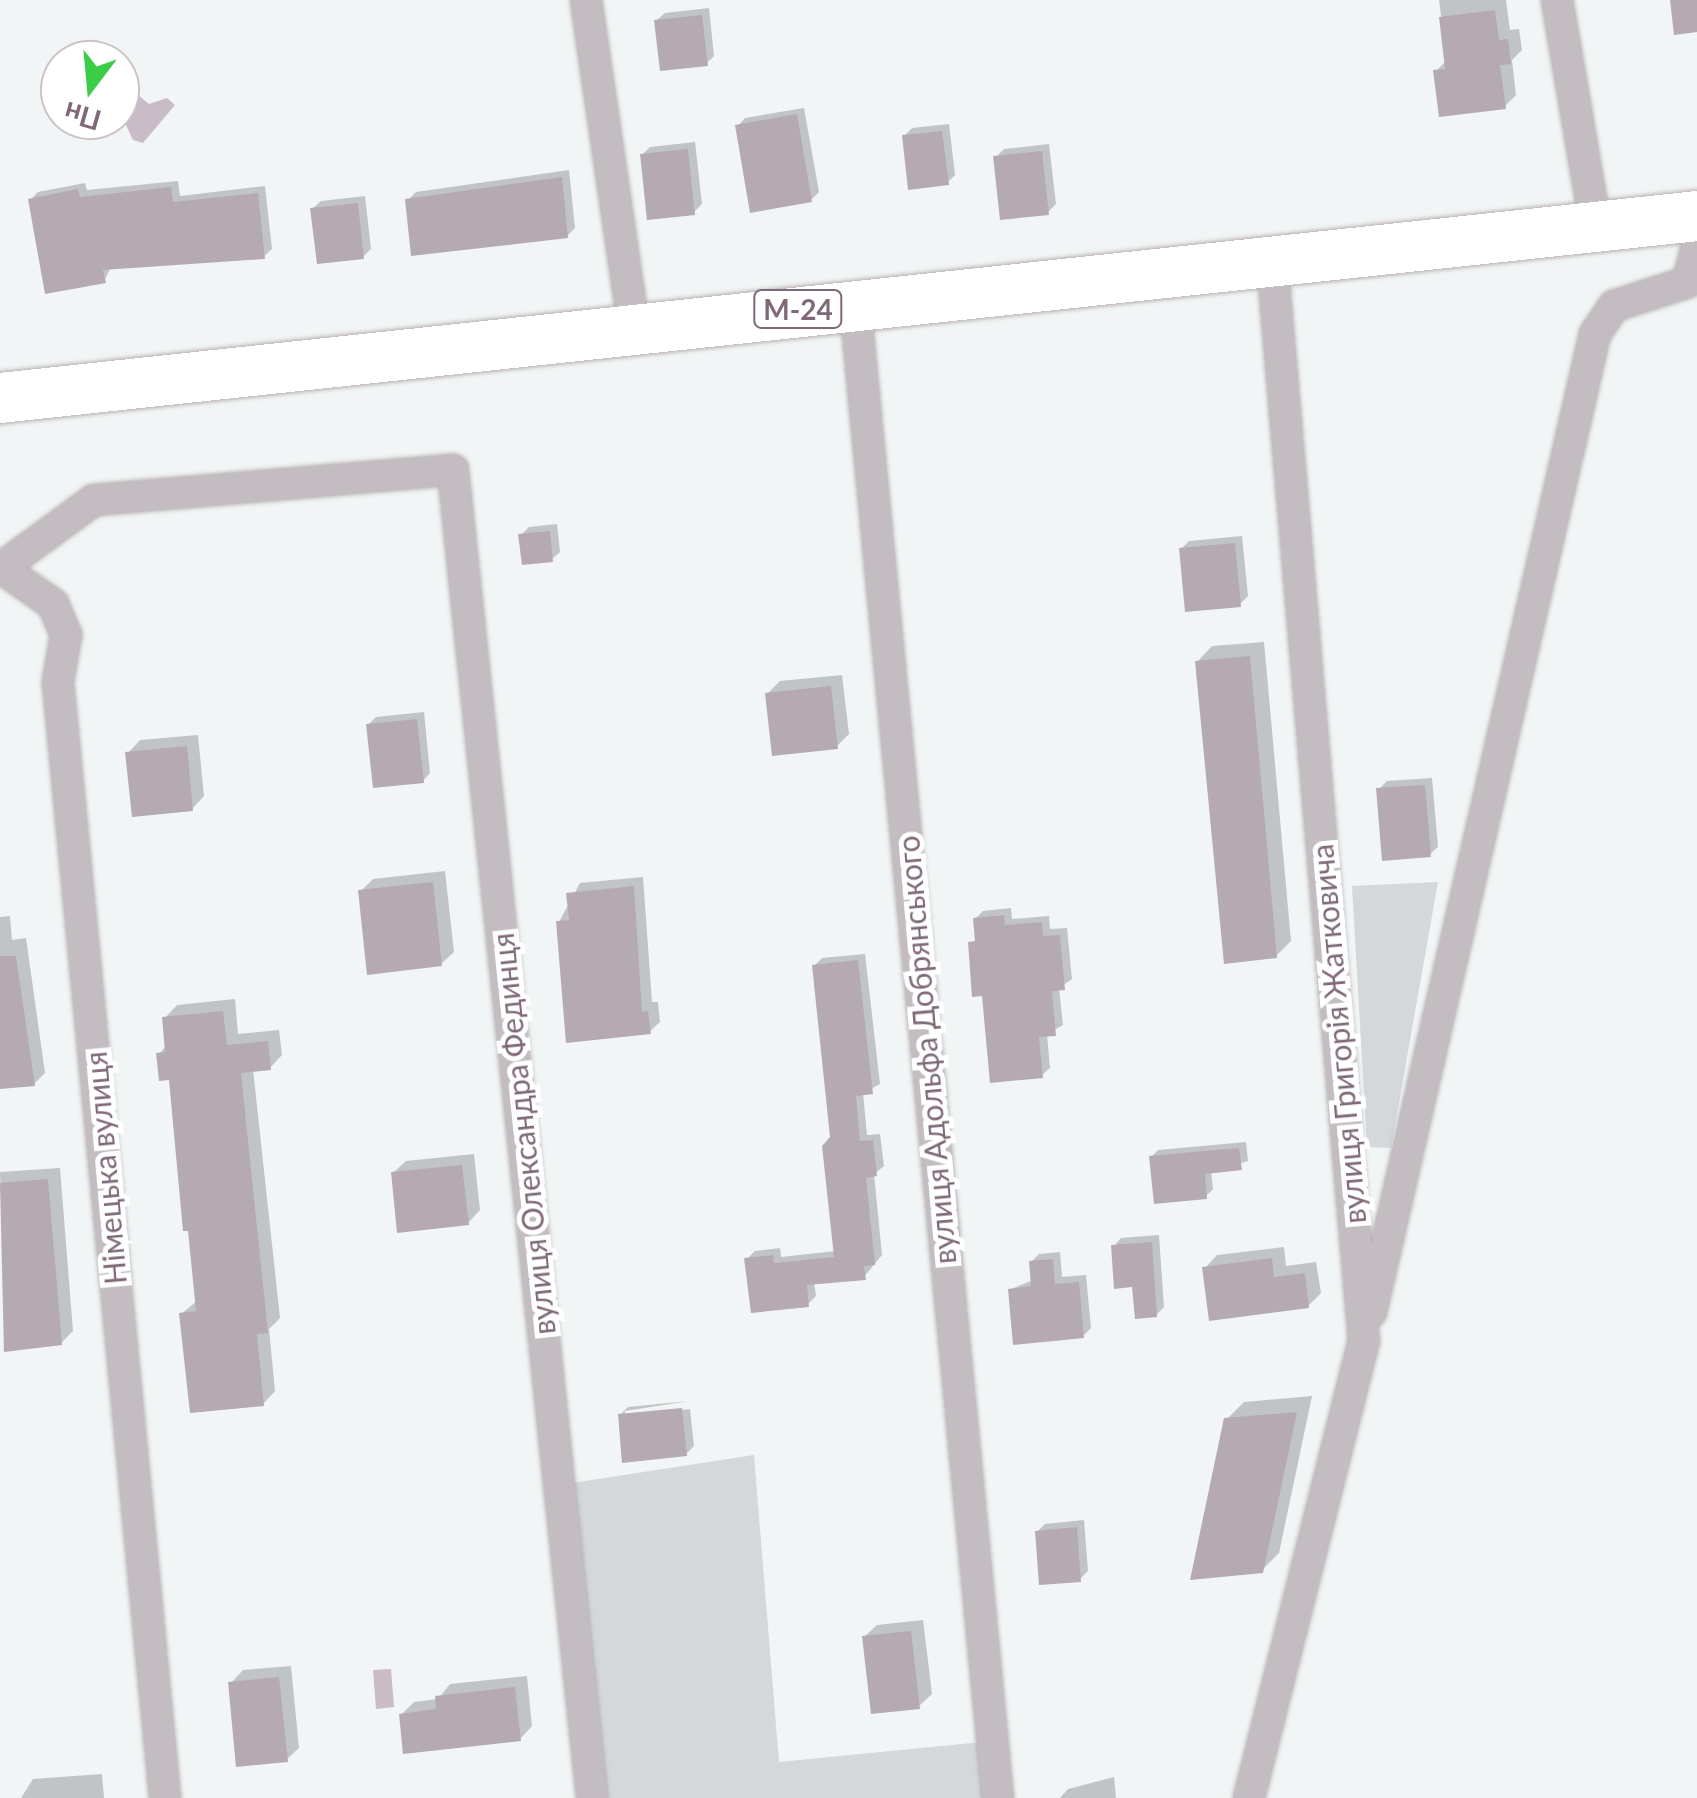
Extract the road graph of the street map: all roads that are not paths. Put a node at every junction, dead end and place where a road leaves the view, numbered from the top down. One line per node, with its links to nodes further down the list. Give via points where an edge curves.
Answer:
1 (586, 0): 8 (street)
2 (1556, 0): 4 (street)
3 (1697, 216): 4 (highway, М-24)
4 (1596, 227): 6 (highway, М-24)
5 (1697, 246): 11 (street, via 1688,282 1614,306 1594,334)
6 (1272, 258): 7 (highway, М-24); 11 (street, вулиця Григорія Жатковича)
7 (855, 303): 8 (highway, М-24); 14 (street, вулиця Адольфа Добрянського)
8 (634, 328): 9 (highway, М-24)
9 (0, 398)
10 (1, 568): 12 (street, Німецька вулиця, via 53,604 66,635 58,682); 13 (street, вулиця Олександра Фединця, via 94,500 453,470)
11 (1364, 1341): 15 (street, вулиця Григорія Жатковича)
12 (165, 1798)
13 (592, 1798)
14 (998, 1798)
15 (1249, 1798)

